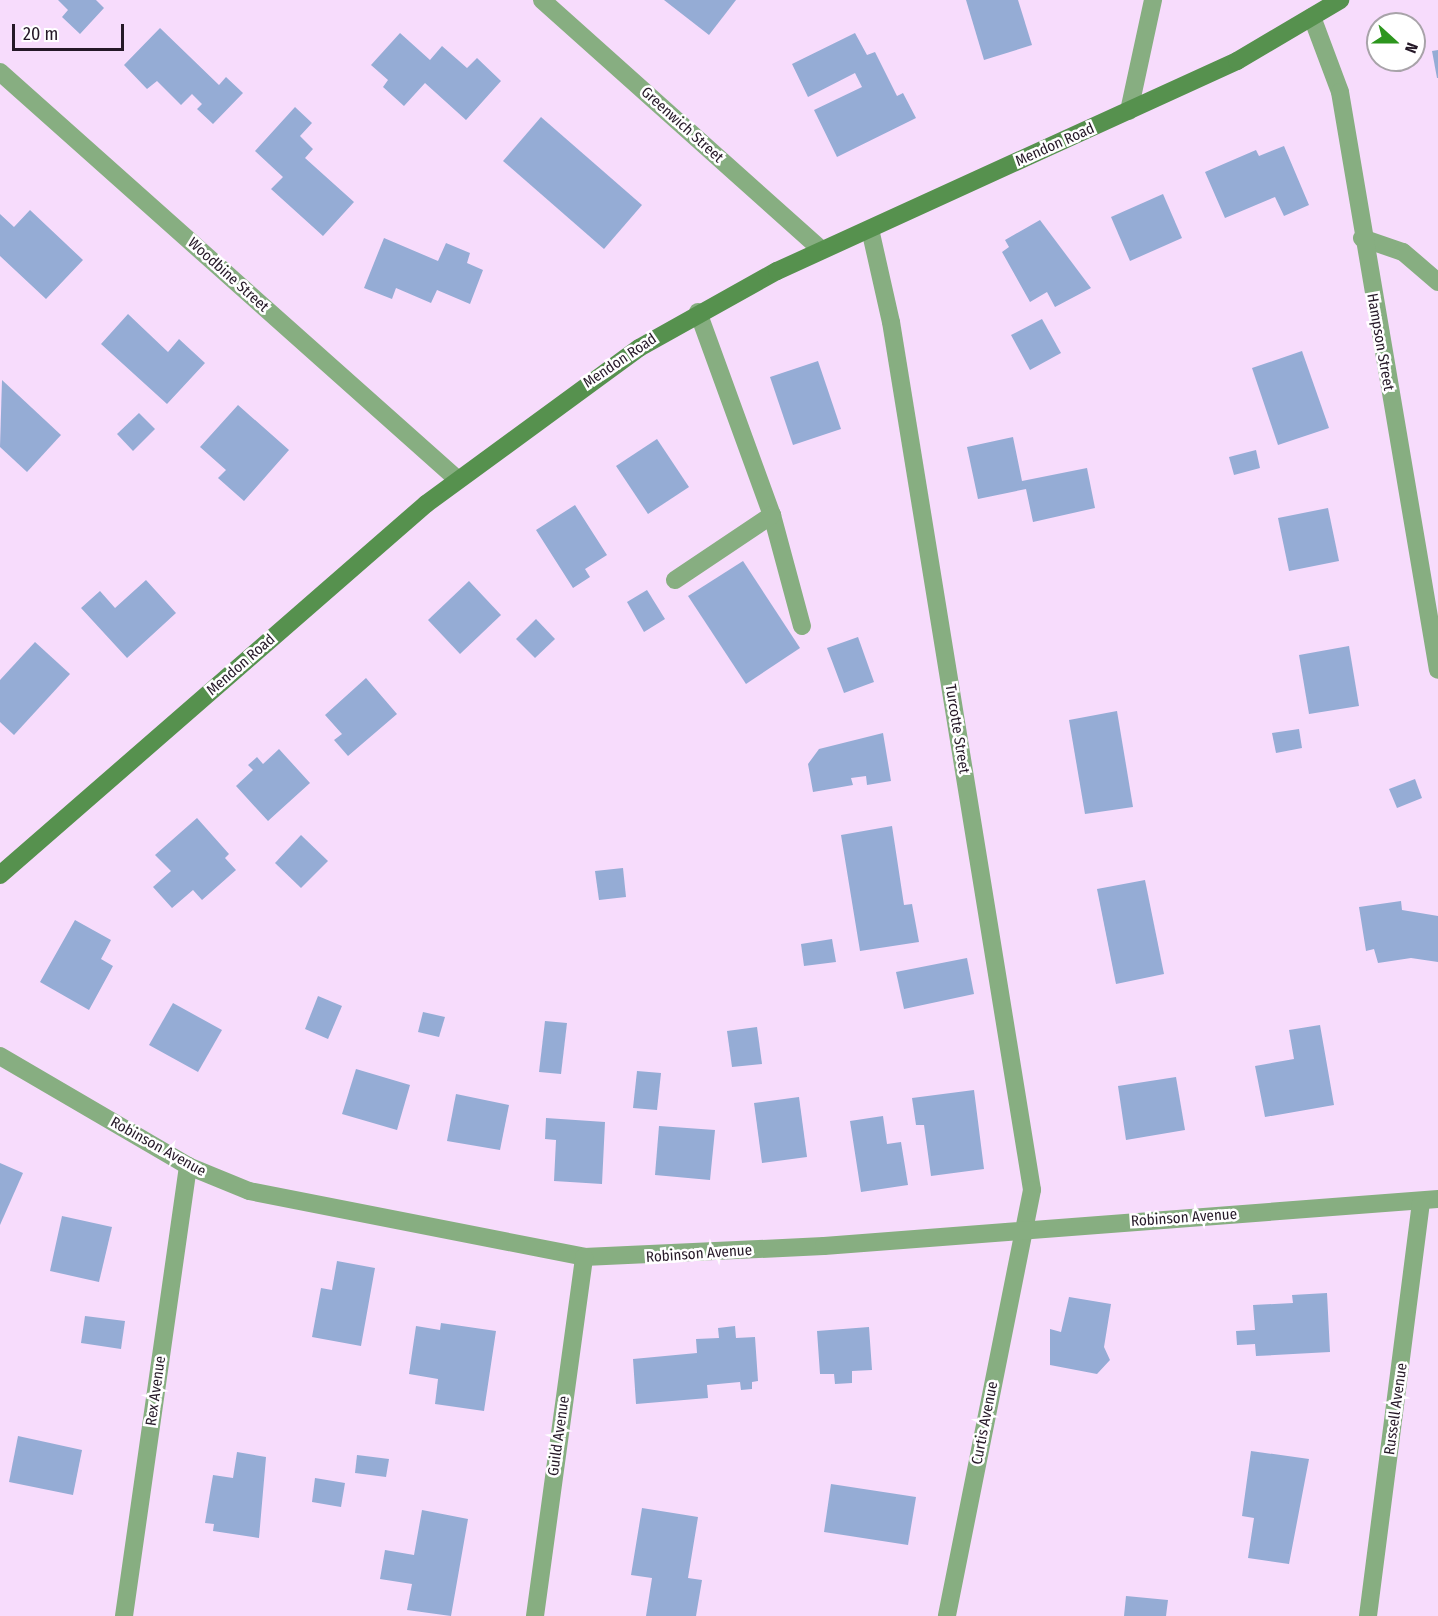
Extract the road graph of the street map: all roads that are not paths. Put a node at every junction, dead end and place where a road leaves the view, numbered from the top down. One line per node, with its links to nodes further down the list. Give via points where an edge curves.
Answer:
1 (542, 0): 9 (street, Greenwich Street)
2 (1153, 0): 6 (street)
3 (1340, 0): 4 (street, Mendon Road)
4 (1312, 17): 6 (street, Mendon Road, via 1237,61); 8 (street, Hampson Street, via 1338,79)
5 (0, 72): 12 (street, Woodbine Street)
6 (1130, 111): 7 (street, Mendon Road)
7 (870, 229): 9 (street, Mendon Road); 21 (street, Turcotte Street, via 891,322 1032,1190)
8 (1362, 238): 10 (street, via 1403,252); 16 (street, Hampson Street)
9 (822, 250): 11 (street, Mendon Road)
10 (1438, 282)
11 (698, 312): 12 (street, Mendon Road, via 566,398); 13 (street)
12 (457, 479): 17 (street, Mendon Road)
13 (772, 515): 14 (street); 15 (street)
14 (675, 580)
15 (802, 626)
16 (1438, 670)
17 (0, 875)
18 (0, 1056): 19 (street, Robinson Avenue)
19 (188, 1166): 22 (street, Robinson Avenue, via 249,1191); 23 (street, Rex Avenue)
20 (1430, 1200): 21 (street, Robinson Avenue); 26 (street, Russell Avenue)
21 (1022, 1229): 22 (street, Robinson Avenue, via 641,1258); 25 (street, Curtis Avenue)
22 (584, 1257): 24 (street, Guild Avenue)
23 (124, 1616)
24 (535, 1616)
25 (947, 1616)
26 (1368, 1616)

